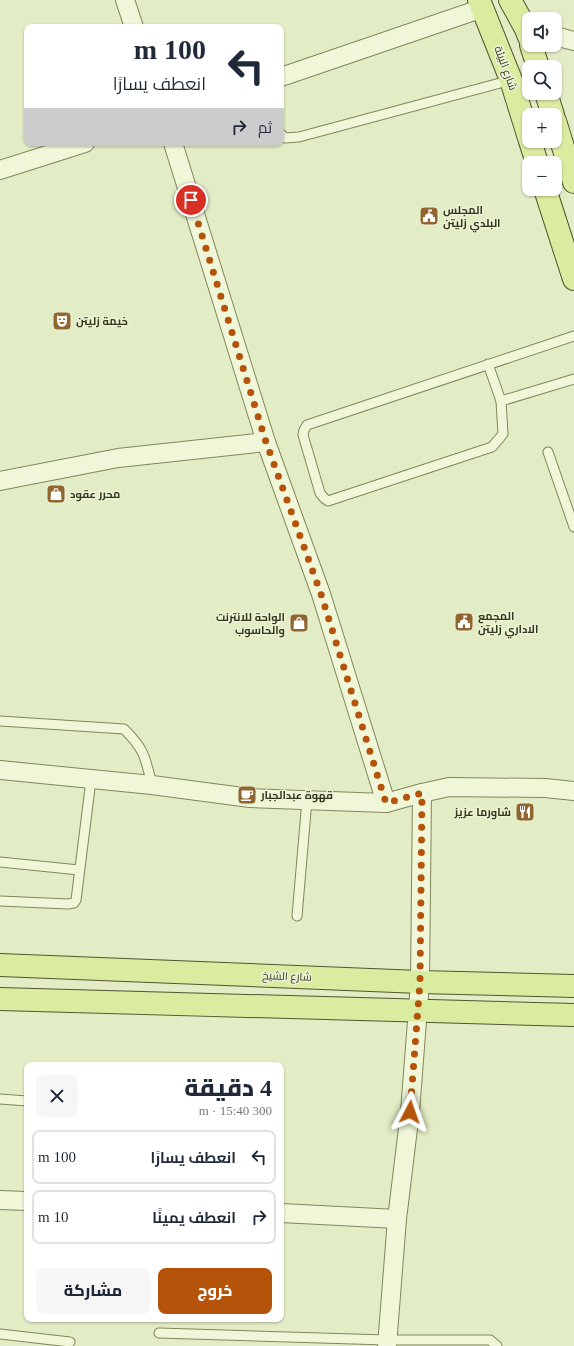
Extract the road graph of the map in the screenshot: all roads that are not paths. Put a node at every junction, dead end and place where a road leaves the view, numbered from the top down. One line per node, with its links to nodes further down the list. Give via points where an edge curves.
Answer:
1 (125, 0): 5 (street)
2 (510, 0): 4 (main road)
3 (481, 4): 8 (street); 9 (main road, شارع البيئة)
4 (522, 22)
5 (133, 24)
6 (562, 38): 7 (street)
7 (574, 41)
8 (284, 76)
9 (511, 80): 10 (main road, شارع البيئة); 11 (lane, via 299,137)
10 (522, 115)
11 (284, 137)
12 (562, 143): 16 (main road)
13 (76, 146): 15 (street)
14 (174, 146): 23 (street)
15 (0, 170)
16 (574, 182)
17 (547, 196): 18 (main road)
18 (574, 279)
19 (574, 336): 20 (lane)
20 (488, 364): 22 (lane); 22 (lane, via 307,425 303,435 320,493 328,500 492,447 503,434)
21 (574, 379): 22 (lane)
22 (501, 401)
23 (266, 442): 25 (street, via 118,458); 34 (street, via 321,594)
24 (548, 452): 26 (lane)
25 (0, 481)
26 (574, 527)
27 (0, 721): 30 (lane, via 124,729 144,753)
28 (0, 770): 29 (street)
29 (90, 780): 30 (street); 36 (lane)
30 (152, 785): 33 (street, via 250,798)
31 (574, 791): 32 (street, via 545,788 449,787)
32 (422, 793): 34 (street); 40 (street)
33 (307, 800): 34 (street); 38 (lane)
34 (386, 803)
35 (0, 862): 36 (lane)
36 (79, 870): 37 (lane, via 74,903)
37 (0, 901)
38 (297, 916)
39 (0, 965): 40 (main road, شارع الشيخ)
40 (420, 982): 41 (main road, شارع الشيخ); 43 (street)
41 (574, 986)
42 (0, 999): 43 (main road)
43 (418, 1011): 44 (main road); 50 (street, via 410,1112)
44 (574, 1015)
45 (0, 1099): 46 (lane)
46 (24, 1101)
47 (0, 1200): 48 (street)
48 (24, 1201)
49 (284, 1213): 50 (street)
50 (397, 1219): 54 (street)
51 (159, 1333): 54 (lane)
52 (0, 1334): 53 (lane)
53 (70, 1342)
54 (387, 1343): 55 (lane, via 490,1340)
55 (497, 1346)

